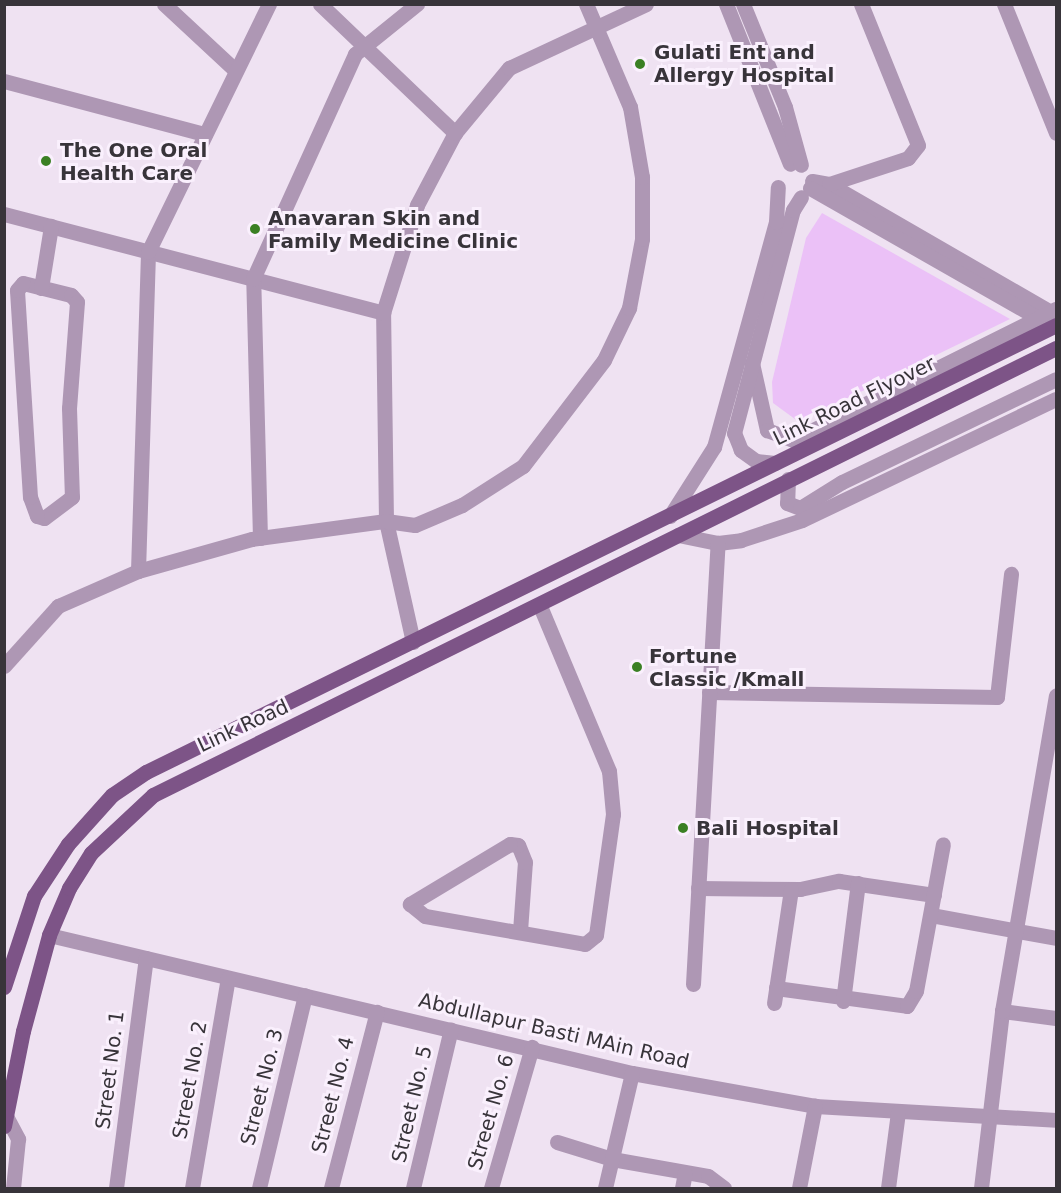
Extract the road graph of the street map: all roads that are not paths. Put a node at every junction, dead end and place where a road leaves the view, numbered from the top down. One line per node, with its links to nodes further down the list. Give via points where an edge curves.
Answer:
1 (164, 4): 13 (street)
2 (269, 4): 13 (street)
3 (320, 4): 12 (street)
4 (417, 4): 12 (street)
5 (586, 4): 11 (street)
6 (646, 4): 11 (street)
7 (726, 4): 18 (street)
8 (743, 4): 18 (street, via 785,107)
9 (861, 4): 19 (street, via 918,145 908,158)
10 (1004, 4): 16 (street)
11 (592, 25): 15 (street, via 509,68); 36 (street, via 630,107 642,177 642,239 629,308 604,360 523,466 462,505 415,525)
12 (364, 47): 15 (street); 25 (street, via 355,54)
13 (236, 71): 17 (street)
14 (4, 81): 17 (street)
15 (455, 133): 27 (street, via 417,205)
16 (1056, 133)
17 (205, 134): 24 (street)
18 (795, 164): 20 (street, via 780,170); 21 (street)
19 (829, 184): 21 (street); 28 (street)
20 (778, 187): 21 (street, via 784,195); 35 (street, via 776,222 714,447)
21 (808, 189): 28 (street); 30 (street, via 793,210)
22 (4, 214): 23 (street)
23 (51, 226): 24 (street); 26 (street)
24 (148, 252): 25 (street); 40 (street)
25 (253, 279): 27 (street); 38 (street)
26 (40, 288): 26 (street, via 70,295 77,302 69,408 72,497 44,518 37,516 30,497 17,290 23,283)
27 (383, 313): 36 (street)
28 (1052, 320): 30 (street, via 793,440 767,430); 33 (main road, Link Road Flyover)
29 (1056, 348): 34 (main road, Link Road Flyover)
30 (752, 363): 33 (street, via 736,410 734,433 741,450 756,461)
31 (1056, 380): 34 (street, via 804,506 790,507)
32 (1056, 399): 39 (street, via 802,520)
33 (775, 463): 35 (main road, Link Road Flyover)
34 (788, 479): 37 (main road, Link Road Flyover)
35 (670, 516): 43 (main road, Link Road)
36 (386, 521): 38 (street); 43 (street)
37 (678, 535): 39 (street); 42 (main road, Link Road)
38 (260, 538): 40 (street)
39 (718, 543): 45 (street)
40 (138, 571): 44 (street, via 58,606)
41 (1011, 574): 45 (street, via 997,698)
42 (540, 606): 53 (street, via 609,771 613,814 592,942); 55 (main road, Link Road, via 153,795 91,854)
43 (413, 642): 60 (main road, Link Road, via 196,746 112,795 68,844 34,896)
44 (5, 661)
45 (709, 692): 49 (street)
46 (1056, 696): 54 (street)
47 (943, 844): 51 (street)
48 (858, 883): 50 (street); 51 (street); 62 (street)
49 (698, 888): 50 (street); 59 (street)
50 (791, 889): 62 (street, via 775,996)
51 (934, 895): 52 (street)
52 (931, 915): 54 (street); 62 (street, via 914,999 898,1007)
53 (520, 931): 53 (street, via 418,914 411,900 510,844 518,845 525,862)
54 (1019, 932): 56 (street); 63 (street)
55 (49, 935): 57 (street, Abdullapur Basti MAin Road); 73 (main road, Link Road)
56 (1056, 938)
57 (146, 958): 58 (street, Abdullapur Basti MAin Road); 78 (street, Street No. 1)
58 (228, 978): 61 (street, Abdullapur Basti MAin Road); 79 (street, Street No. 2)
59 (693, 984)
60 (4, 987)
61 (305, 995): 64 (street, Abdullapur Basti MAin Road); 80 (street, Street No. 3)
62 (843, 1001)
63 (1002, 1011): 65 (street); 71 (street)
64 (376, 1012): 66 (street, Abdullapur Basti MAin Road); 81 (street, Street No. 4)
65 (1056, 1018)
66 (451, 1029): 67 (street, Abdullapur Basti MAin Road); 82 (street, Street No. 5)
67 (532, 1047): 68 (street, Abdullapur Basti MAin Road); 83 (street, Street No. 6)
68 (632, 1073): 69 (street, Abdullapur Basti MAin Road); 75 (street)
69 (815, 1106): 70 (street, Abdullapur Basti MAin Road); 87 (street)
70 (898, 1112): 71 (street, Abdullapur Basti MAin Road); 88 (street)
71 (990, 1116): 72 (street, Abdullapur Basti MAin Road); 89 (street)
72 (1056, 1119)
73 (5, 1121): 77 (street, via 18,1139)
74 (557, 1142): 75 (street)
75 (612, 1159): 76 (street); 84 (street)
76 (684, 1173): 85 (street); 86 (street, via 716,1179)
77 (13, 1188)
78 (116, 1188)
79 (192, 1188)
80 (259, 1188)
81 (331, 1188)
82 (413, 1188)
83 (491, 1188)
84 (605, 1188)
85 (682, 1188)
86 (724, 1188)
87 (799, 1188)
88 (888, 1188)
89 (981, 1188)

